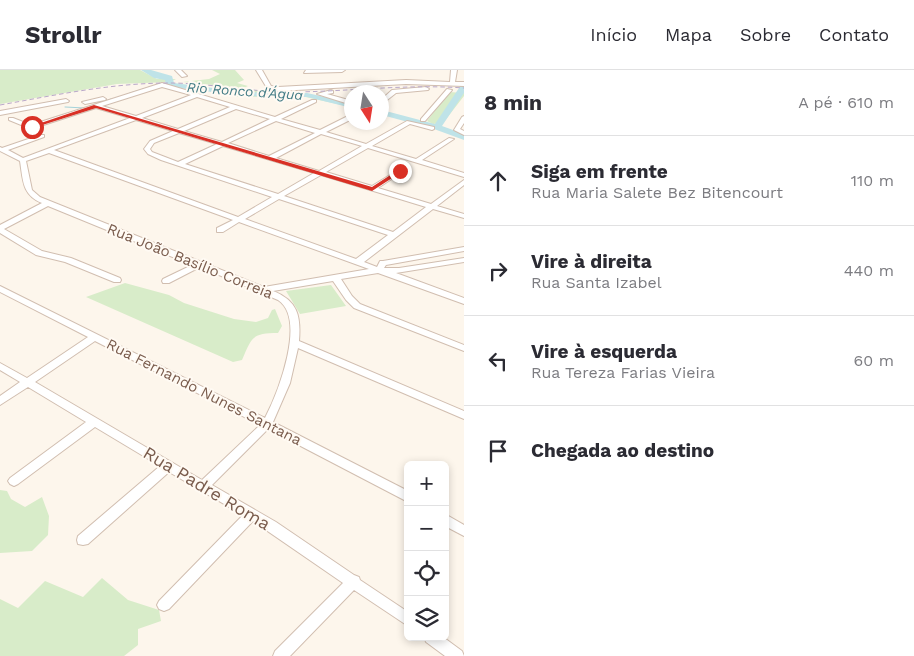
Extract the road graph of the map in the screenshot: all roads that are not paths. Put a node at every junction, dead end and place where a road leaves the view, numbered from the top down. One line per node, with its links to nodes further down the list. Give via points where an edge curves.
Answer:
1 (178, 70): 6 (street)
2 (259, 70): 9 (street, via 269,87)
3 (342, 70): 5 (street)
4 (454, 70): 7 (street)
5 (305, 71): 9 (street)
6 (184, 76)
7 (452, 83): 8 (street); 9 (street, via 406,82)
8 (463, 84)
9 (319, 88)
10 (449, 90): 12 (street); 14 (street, via 398,90); 28 (street)
11 (344, 91): 18 (street, via 320,94)
12 (462, 91)
13 (197, 95): 15 (street, via 162,85); 21 (street); 25 (street)
14 (389, 95)
15 (119, 99): 19 (street, via 112,97); 20 (street)
16 (66, 101): 22 (street)
17 (314, 101): 26 (street)
18 (344, 101)
19 (84, 102)
20 (96, 106): 24 (street, via 32,127); 25 (street)
21 (235, 107): 26 (street); 30 (street)
22 (0, 113)
23 (464, 118): 32 (street, via 457,130)
24 (11, 119)
25 (138, 119): 30 (street); 38 (street)
26 (276, 119): 31 (street); 35 (street)
27 (344, 120): 31 (street)
28 (423, 120)
29 (432, 128): 36 (street, via 409,122)
30 (179, 131): 35 (street); 42 (street, via 152,142 147,149 157,157)
31 (320, 132): 36 (street); 39 (street)
32 (464, 133)
33 (42, 136): 37 (street)
34 (451, 139): 41 (street)
35 (222, 144): 39 (street); 42 (street)
36 (367, 146): 41 (street); 44 (street)
37 (1, 150): 40 (street)
38 (50, 151): 40 (street); 52 (street)
39 (270, 158): 44 (street)
40 (23, 160): 49 (street, Rua João Basílio Correia, via 31,194)
41 (417, 161): 45 (street)
42 (179, 164): 48 (street)
43 (400, 171): 47 (street)
44 (319, 173): 47 (street); 48 (street)
45 (464, 175)
46 (464, 182): 50 (street)
47 (372, 189): 50 (street)
48 (278, 196): 52 (street); 55 (street)
49 (48, 203): 53 (street); 60 (street, Rua João Basílio Correia)
50 (432, 207): 51 (street); 55 (street)
51 (464, 216)
52 (239, 219): 54 (street); 59 (street)
53 (0, 229): 63 (street, via 39,253 68,260)
54 (220, 230)
55 (395, 235): 59 (street)
56 (464, 249): 57 (street)
57 (447, 252): 58 (street); 61 (street, via 383,263)
58 (464, 259): 61 (street, via 399,271)
59 (358, 262): 61 (street)
60 (200, 264): 64 (street); 66 (street, Rua João Basílio Correia)
61 (379, 270): 62 (street); 67 (street)
62 (335, 277): 66 (street); 70 (street, via 357,306)
63 (117, 280)
64 (166, 280)
65 (0, 289): 68 (street, Rua Fernando Nunes Santana)
66 (263, 290): 69 (street, Rua João Basílio Correia, via 290,306 295,322)
67 (464, 301)
68 (95, 337): 72 (street); 76 (street, Rua Fernando Nunes Santana)
69 (293, 342): 74 (street); 76 (street, Rua João Basílio Correia, via 282,389)
70 (464, 348)
71 (0, 366): 72 (street, Rua Padre Roma)
72 (28, 382): 73 (street); 75 (street, Rua Padre Roma)
73 (0, 401)
74 (464, 415)
75 (95, 421): 77 (street, Rua Padre Roma); 78 (street)
76 (267, 424): 79 (street); 80 (street, Rua Fernando Nunes Santana)
77 (169, 464): 79 (street, Rua Padre Roma); 84 (street)
78 (14, 481)
79 (204, 485): 81 (street, Rua Padre Roma)
80 (404, 495)
81 (252, 514): 85 (street, Rua Padre Roma); 86 (street)
82 (449, 522): 83 (street)
83 (464, 531)
84 (82, 540)
85 (354, 581): 87 (street, Rua Padre Roma); 89 (street)
86 (164, 605)
87 (404, 617)
88 (437, 641): 90 (street)
89 (280, 656)
90 (458, 656)

